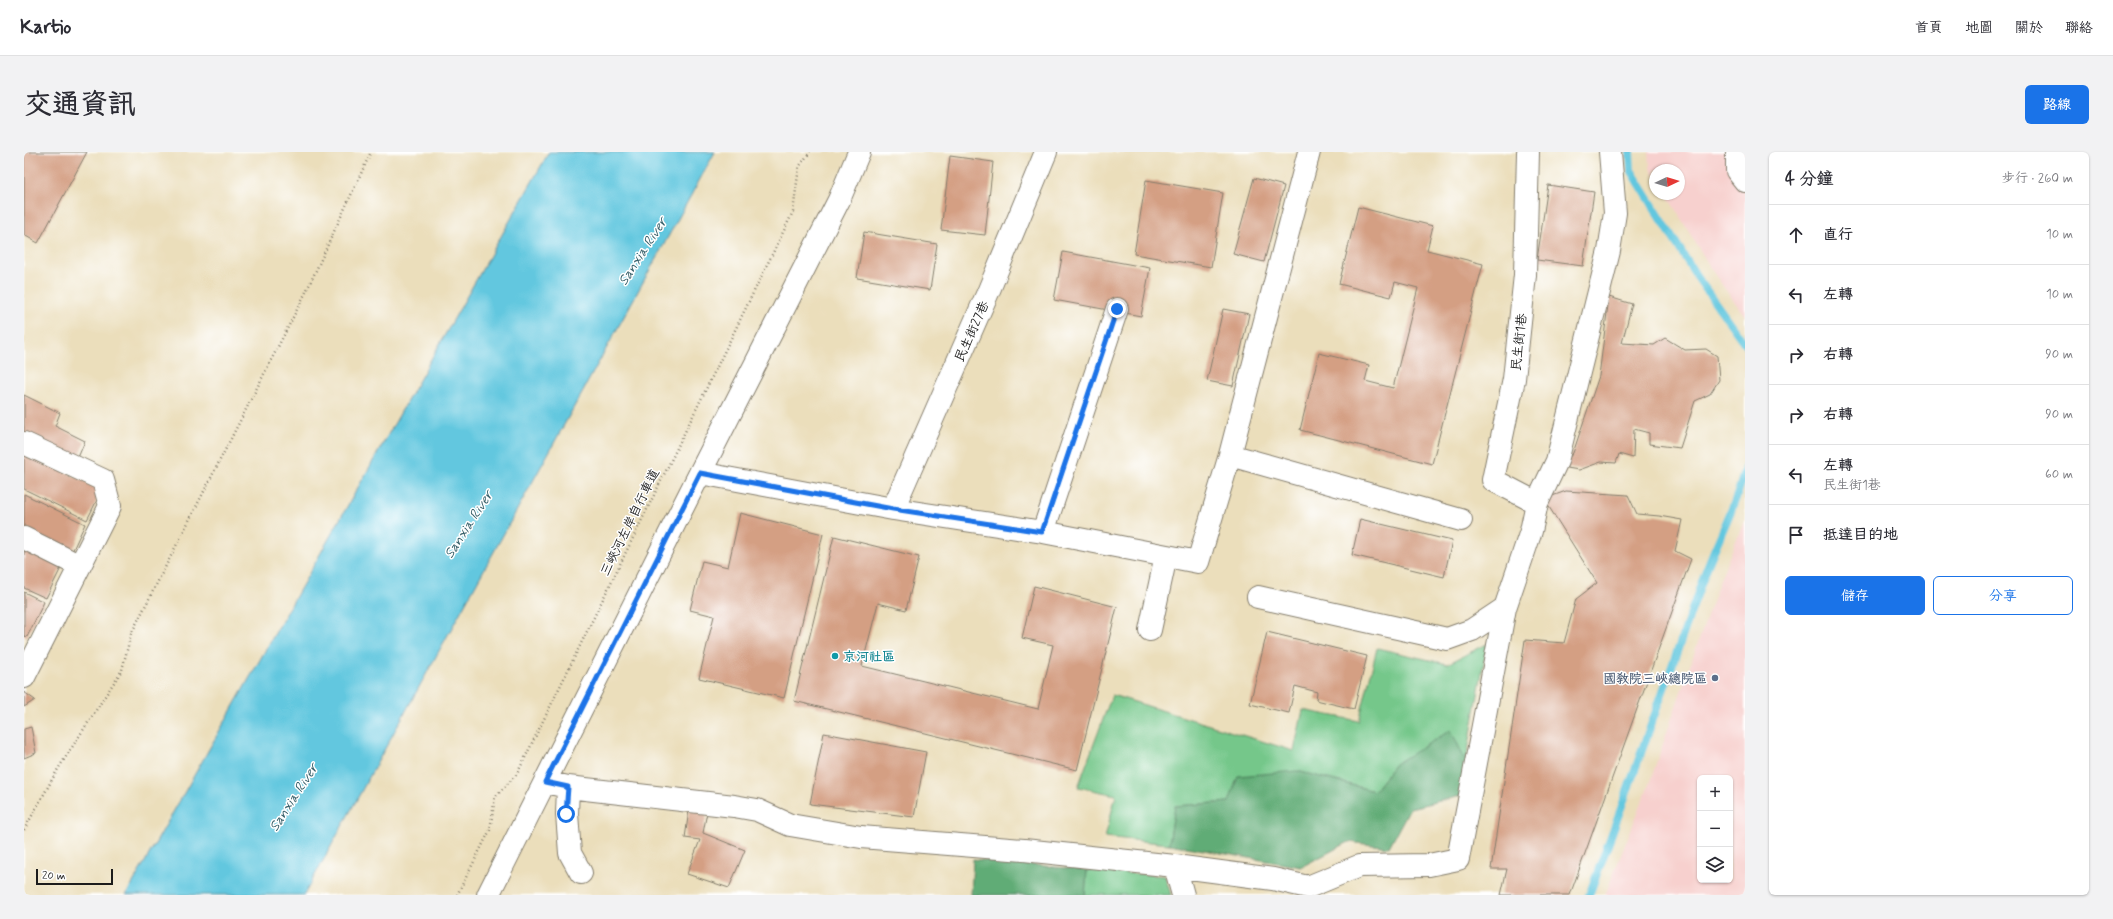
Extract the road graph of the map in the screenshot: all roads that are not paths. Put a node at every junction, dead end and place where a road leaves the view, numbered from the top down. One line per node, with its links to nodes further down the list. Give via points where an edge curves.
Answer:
1 (858, 152): 11 (street, via 839,200)
2 (1046, 152): 13 (street, 民生街27巷, via 990,290)
3 (1309, 152): 10 (street)
4 (1528, 152): 12 (street, 民生街1巷, via 1522,305 1514,379 1493,480)
5 (1610, 152): 12 (street, via 1615,213 1610,250 1558,461)
6 (1737, 152): 7 (street, via 1737,171)
7 (1745, 181)
8 (1117, 309): 15 (street)
9 (24, 443): 18 (street, via 103,480 110,506)
10 (1230, 455): 14 (street); 17 (street, via 1198,562)
11 (700, 473): 13 (street); 24 (street)
12 (1538, 503): 20 (street)
13 (893, 509): 15 (street)
14 (1461, 520)
15 (1042, 532): 17 (street)
16 (24, 538): 18 (street)
17 (1166, 556): 21 (street)
18 (80, 566): 22 (street)
19 (1258, 597): 20 (street, via 1447,639 1472,630)
20 (1505, 608): 26 (street, via 1458,859 1430,865 1359,866 1308,887 1273,879)
21 (1150, 630)
22 (31, 646): 23 (street)
23 (24, 677)
24 (545, 782): 25 (street); 28 (street)
25 (568, 787): 26 (street, via 734,806 756,810 790,825 861,837 1024,850); 27 (street, via 566,814 570,854)
26 (1175, 866): 29 (street)
27 (581, 873)
28 (488, 895)
29 (1183, 895)

